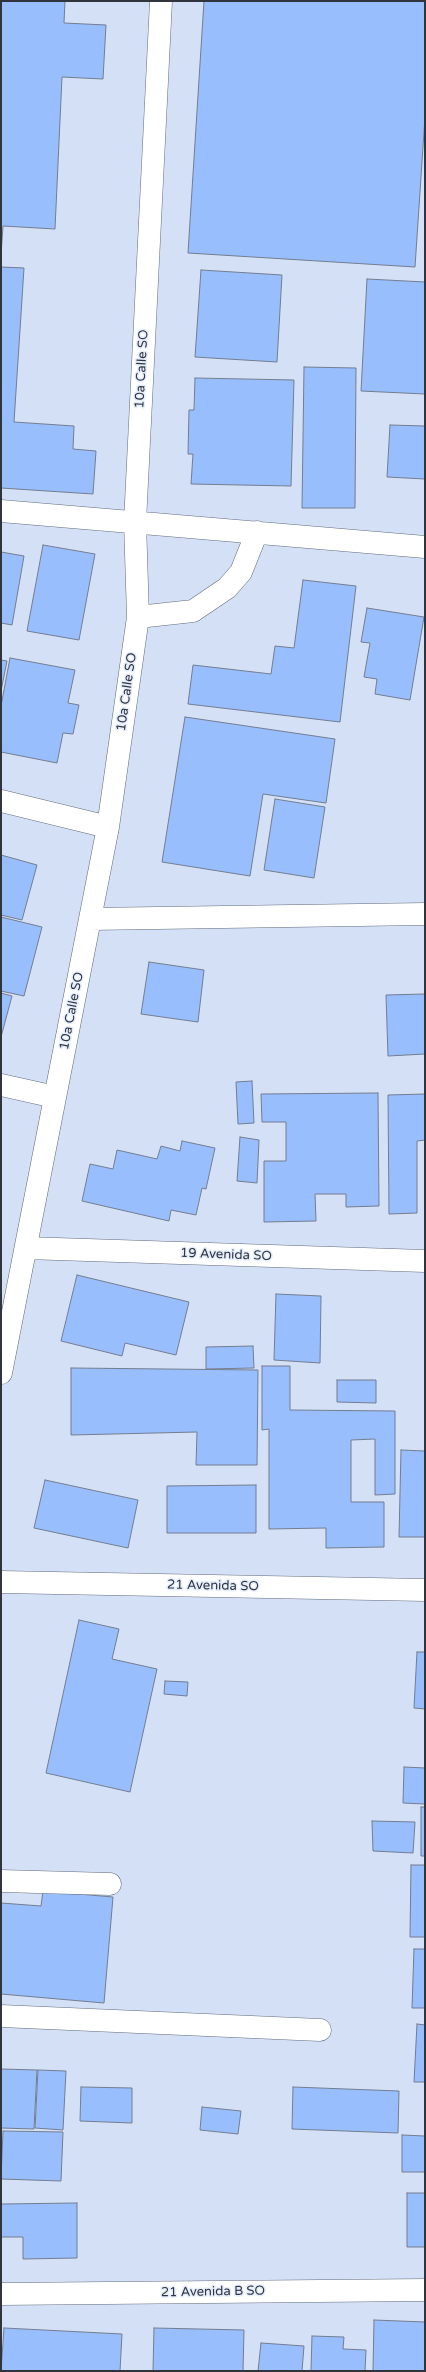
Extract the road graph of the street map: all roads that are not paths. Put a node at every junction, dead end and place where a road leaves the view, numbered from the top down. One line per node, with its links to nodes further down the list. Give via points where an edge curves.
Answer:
1 (160, 1): 3 (street, 10a Calle SO)
2 (1, 511): 3 (street)
3 (135, 522): 4 (street); 6 (street, 10a Calle SO)
4 (257, 532): 5 (street); 6 (street, via 241,572 227,588 193,611)
5 (425, 547)
6 (138, 617): 8 (street, 10a Calle SO)
7 (1, 801): 8 (street)
8 (108, 827): 10 (street, 10a Calle SO)
9 (425, 914): 10 (street)
10 (90, 919): 12 (street, 10a Calle SO)
11 (1, 1085): 12 (street)
12 (55, 1097): 13 (street, 10a Calle SO)
13 (26, 1248): 14 (street, 19 Avenida SO); 15 (street, 10a Calle SO)
14 (425, 1261)
15 (1, 1373)
16 (1, 1582): 17 (street, 21 Avenida SO)
17 (425, 1590)
18 (1, 1881): 19 (street)
19 (110, 1884)
20 (1, 2016): 21 (street)
21 (320, 2030)
22 (425, 2290): 23 (street, 21 Avenida B SO)
23 (1, 2294)

